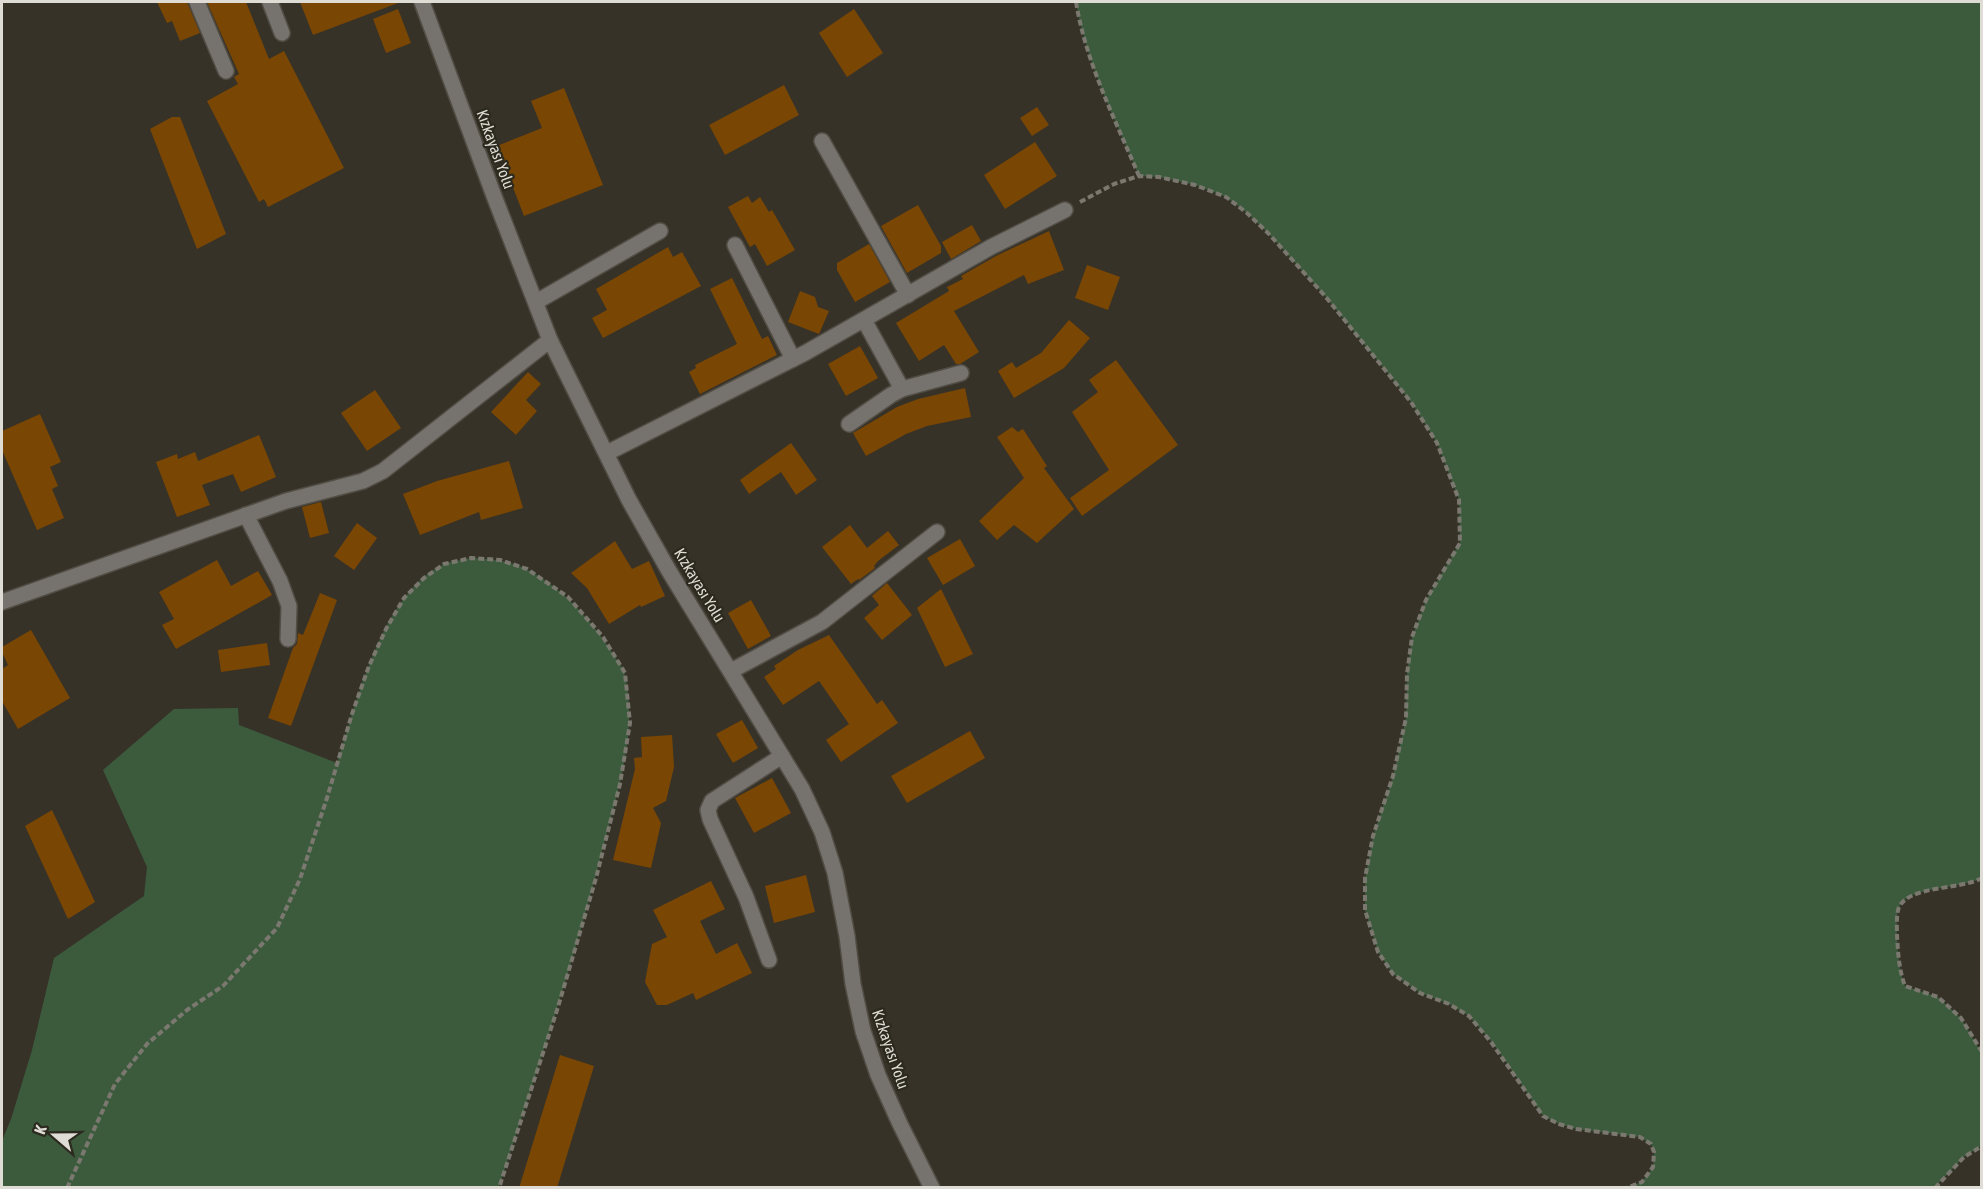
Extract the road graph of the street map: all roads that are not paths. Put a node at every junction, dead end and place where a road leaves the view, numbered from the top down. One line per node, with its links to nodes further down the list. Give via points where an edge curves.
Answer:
1 (197, 2): 5 (street)
2 (270, 2): 4 (street)
3 (422, 2): 11 (street, Kızkayası Yolu)
4 (282, 33)
5 (225, 71)
6 (822, 141): 10 (street)
7 (1065, 210): 10 (street)
8 (660, 231): 11 (street)
9 (735, 245): 14 (street)
10 (908, 295): 12 (street)
11 (536, 302): 13 (street, Kızkayası Yolu)
12 (864, 320): 14 (street); 16 (street)
13 (550, 340): 18 (street, Kızkayası Yolu); 19 (street, via 383,471 363,481)
14 (792, 359): 18 (street)
15 (961, 373): 16 (street)
16 (902, 389): 17 (street)
17 (849, 424)
18 (607, 453): 23 (street, Kızkayası Yolu, via 669,571)
19 (246, 515): 21 (street); 22 (street, via 289,606)
20 (937, 532): 23 (street, via 822,622)
21 (2, 602)
22 (288, 639)
23 (731, 671): 24 (street, Kızkayası Yolu)
24 (782, 756): 25 (street, via 712,801 708,810); 26 (street, Kızkayası Yolu, via 822,832 835,873 863,1031 878,1075)
25 (769, 960)
26 (932, 1188)

